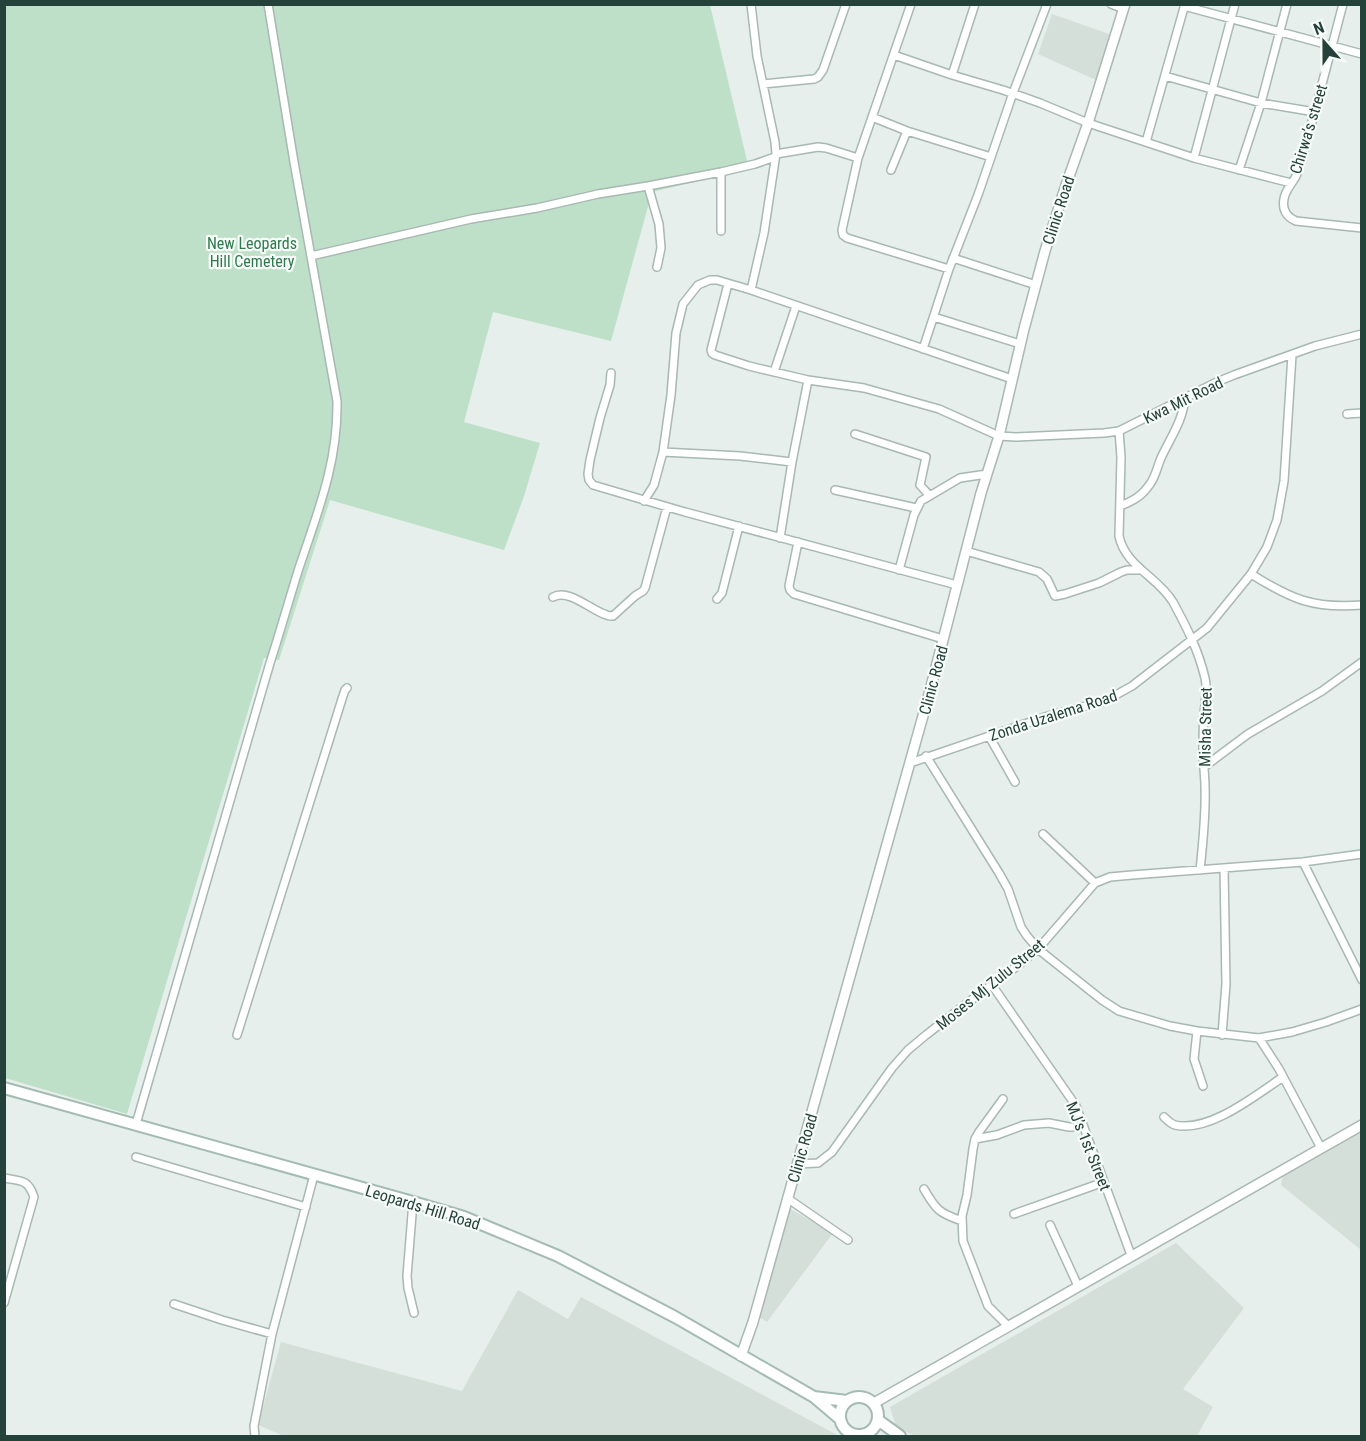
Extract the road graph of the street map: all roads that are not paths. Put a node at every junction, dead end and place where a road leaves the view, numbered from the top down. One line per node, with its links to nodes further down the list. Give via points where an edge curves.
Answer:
1 (268, 4): 40 (street)
2 (751, 4): 20 (street)
3 (846, 4): 20 (street, via 818,77)
4 (911, 4): 17 (street)
5 (975, 4): 18 (street)
6 (1047, 4): 22 (street)
7 (1111, 4): 12 (street)
8 (1235, 4): 13 (street)
9 (1287, 4): 14 (street)
10 (1343, 4): 15 (street, Chirwa’s street)
11 (1185, 5): 13 (street); 19 (street)
12 (1125, 7): 26 (street, Clinic Road)
13 (1231, 19): 14 (street); 21 (street)
14 (1279, 32): 15 (street); 23 (street)
15 (1332, 45): 16 (street); 24 (street, Chirwa’s street)
16 (1362, 54)
17 (894, 55): 18 (street); 25 (street)
18 (952, 75): 22 (street)
19 (1165, 76): 21 (street); 28 (street)
20 (763, 84): 29 (street)
21 (1213, 90): 23 (street); 32 (street)
22 (1013, 93): 26 (street); 30 (street)
23 (1261, 103): 24 (street); 34 (street)
24 (1315, 112): 36 (street, Chirwa’s street)
25 (872, 117): 27 (street); 31 (street)
26 (1088, 123): 28 (street); 45 (street, Clinic Road)
27 (908, 131): 30 (street); 33 (street)
28 (1146, 142): 32 (street)
29 (776, 155): 31 (street, via 818,147); 35 (street); 46 (street)
30 (991, 157): 41 (street)
31 (858, 158): 43 (street, via 843,235)
32 (1194, 159): 34 (street)
33 (891, 170)
34 (1239, 170): 36 (street)
35 (721, 172): 37 (street); 39 (street)
36 (1292, 183): 38 (street, Chirwa’s street, via 1284,204 1292,219)
37 (648, 186): 40 (street, via 471,219); 42 (street, via 662,248)
38 (1362, 228)
39 (721, 231)
40 (311, 256): 111 (street, via 337,401 333,456)
41 (953, 258): 43 (street); 45 (street)
42 (657, 267)
43 (949, 268): 48 (street)
44 (728, 284): 46 (street); 53 (street, via 712,353); 63 (street, via 710,280 698,285 683,304 676,333)
45 (1036, 285): 50 (street, Clinic Road)
46 (752, 290): 47 (street)
47 (796, 306): 51 (street); 53 (street)
48 (934, 317): 50 (street); 51 (street)
49 (1362, 334): 52 (street, Kwa Mit Road)
50 (1020, 344): 55 (street, Clinic Road)
51 (923, 349): 55 (street)
52 (1292, 355): 57 (street, Kwa Mit Road, via 1226,378); 78 (street, Zonda Uzalema Road, via 1281,501 1267,548)
53 (774, 372): 56 (street)
54 (611, 373): 68 (street, via 590,460 589,480 597,487)
55 (1012, 379): 62 (street, Clinic Road)
56 (808, 380): 62 (street, via 864,388 939,409); 64 (street)
57 (1185, 398): 60 (street, Kwa Mit Road); 69 (street, via 1179,423 1149,485 1134,501)
58 (1362, 413): 59 (street)
59 (1347, 414)
60 (1119, 431): 62 (street, Kwa Mit Road); 69 (street, Misha Street)
61 (855, 434): 67 (street, via 926,457 920,485)
62 (999, 436): 65 (street, Clinic Road)
63 (663, 452): 64 (street); 68 (street, via 657,478)
64 (792, 462): 73 (street)
65 (987, 474): 67 (street, via 960,478); 75 (street, Clinic Road)
66 (835, 489): 71 (street)
67 (929, 495): 71 (street)
68 (644, 501): 70 (street)
69 (1120, 506): 77 (street, Misha Street, via 1121,543)
70 (667, 507): 72 (street); 80 (street, via 645,588 613,616 562,595)
71 (916, 508): 76 (street)
72 (739, 526): 73 (street); 81 (street, via 722,593)
73 (780, 538): 74 (street)
74 (798, 542): 76 (street); 83 (street, via 789,586 794,594)
75 (966, 551): 77 (street, via 1039,572 1055,596 1126,570); 79 (street, Clinic Road)
76 (899, 570): 79 (street)
77 (1141, 570): 84 (street, Misha Street, via 1171,599)
78 (1251, 574): 82 (street, via 1285,594 1311,603 1330,607); 84 (street, Zonda Uzalema Road)
79 (957, 585): 83 (street, Clinic Road)
80 (553, 597)
81 (717, 599)
82 (1362, 605)
83 (944, 639): 89 (street, Clinic Road)
84 (1193, 640): 87 (street, Zonda Uzalema Road, via 1105,701); 90 (street, Misha Street, via 1207,690)
85 (1362, 662): 90 (street, via 1322,691 1248,734)
86 (347, 688): 103 (street)
87 (990, 736): 88 (street, Zonda Uzalema Road); 91 (street)
88 (926, 756): 89 (street, Zonda Uzalema Road); 98 (street, via 999,873 1021,927)
89 (910, 763): 117 (street, Clinic Road)
90 (1204, 767): 96 (street, Misha Street, via 1205,823)
91 (1015, 782)
92 (1043, 834): 97 (street)
93 (1362, 854): 94 (street)
94 (1303, 862): 95 (street); 99 (street)
95 (1224, 868): 96 (street); 104 (street, via 1226,984)
96 (1200, 870): 97 (street, via 1110,877)
97 (1095, 883): 98 (street, Moses Mj Zulu Street)
98 (1038, 949): 100 (street, Moses Mj Zulu Street); 102 (street, via 1119,1011)
99 (1362, 980)
100 (992, 985): 113 (street, MJ’s 1st Street, via 1067,1091); 117 (street, Moses Mj Zulu Street, via 908,1050 832,1152 818,1163)
101 (1362, 1009): 105 (street, via 1292,1032)
102 (1197, 1031): 104 (street); 107 (street, via 1194,1059)
103 (237, 1035)
104 (1222, 1035): 105 (street)
105 (1259, 1038): 106 (street)
106 (1283, 1077): 110 (street, via 1228,1114 1193,1125 1173,1124); 115 (street)
107 (1203, 1086)
108 (4, 1088): 111 (main road, Leopards Hill Road)
109 (1003, 1099): 114 (street)
110 (1164, 1117)
111 (136, 1124): 118 (main road, Leopards Hill Road)
112 (1362, 1125): 115 (street)
113 (1084, 1127): 114 (street, via 1024,1125); 120 (street, MJ’s 1st Street)
114 (975, 1140): 126 (street)
115 (1321, 1148): 129 (street)
116 (136, 1157): 124 (street)
117 (797, 1164): 122 (street, Clinic Road)
118 (314, 1175): 123 (main road, Leopards Hill Road); 124 (street)
119 (4, 1178): 130 (street, via 24,1182 31,1187 34,1197)
120 (1104, 1182): 125 (street); 129 (street, MJ’s 1st Street)
121 (924, 1189): 126 (street, via 938,1210)
122 (787, 1198): 128 (street); 137 (street, Clinic Road)
123 (413, 1202): 134 (street, via 407,1276); 137 (main road, Leopards Hill Road, via 464,1217 558,1256)
124 (306, 1207): 136 (street)
125 (1014, 1215)
126 (962, 1221): 135 (street, via 963,1241 988,1306)
127 (1050, 1225): 131 (street)
128 (848, 1240)
129 (1131, 1256): 131 (street)
130 (8, 1282): 132 (street)
131 (1077, 1286): 135 (street)
132 (4, 1303)
133 (174, 1304): 136 (street)
134 (414, 1313)
135 (1008, 1326): 140 (street)
136 (272, 1335): 144 (street)
137 (741, 1356): 138 (main road, Leopards Hill Road)
138 (814, 1397): 139 (main road, Leopards Hill Road); 141 (main road, Leopards Hill Road)
139 (847, 1401): 140 (main road, via 863,1397); 141 (main road)
140 (873, 1403): 142 (main road)
141 (840, 1419): 143 (main road, via 852,1433)
142 (878, 1420): 143 (main road); 145 (main road)
143 (875, 1434)
144 (255, 1437)
145 (900, 1437)

